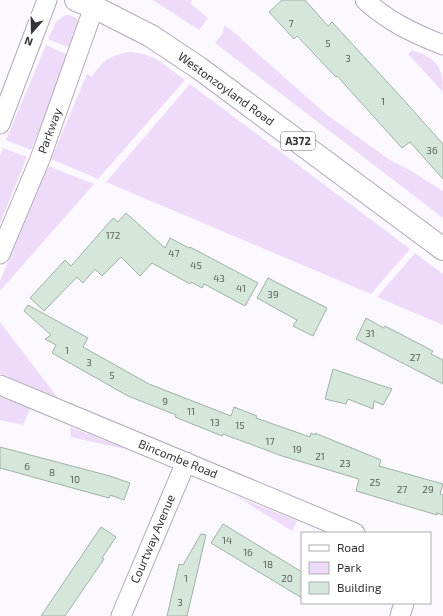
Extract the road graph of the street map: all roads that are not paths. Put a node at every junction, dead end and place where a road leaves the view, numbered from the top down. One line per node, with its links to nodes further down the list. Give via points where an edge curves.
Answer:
1 (47, 0): 5 (street)
2 (365, 0): 4 (street, via 390,20)
3 (85, 4): 6 (main road, Westonzoyland Road / A372, via 150,36 200,68); 7 (street, Parkway, via 40,159)
4 (443, 45)
5 (0, 124)
6 (443, 249)
7 (0, 254)
8 (0, 385): 9 (street, Bincombe Road)
9 (186, 462): 10 (street, Bincombe Road); 12 (street, Courtway Avenue)
10 (353, 532)
11 (404, 604): 13 (street)
12 (121, 616)
13 (400, 616)

